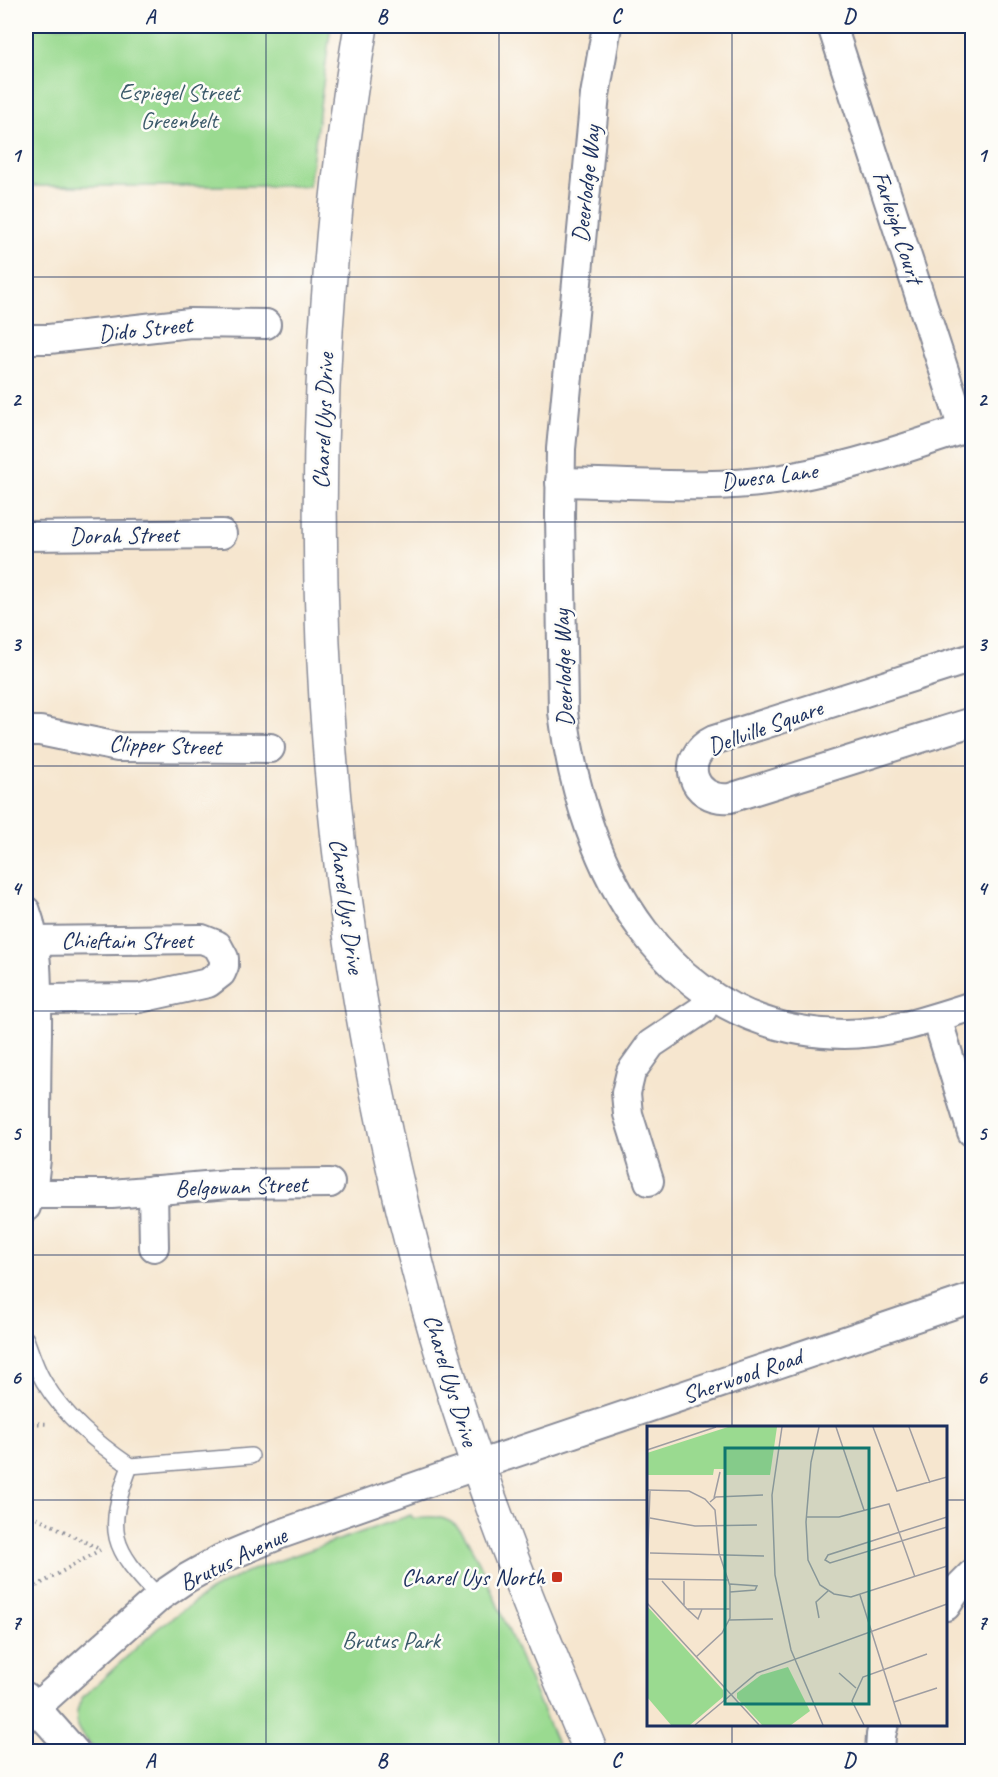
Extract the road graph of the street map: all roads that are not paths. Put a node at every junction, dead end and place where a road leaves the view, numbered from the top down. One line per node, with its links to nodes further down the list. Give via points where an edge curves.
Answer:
1 (361, 26): 29 (main road, Charel Uys Drive, via 337,199 322,416 321,591 330,755 344,882 375,1082 428,1305)
2 (607, 26): 7 (street, Deerlodge Way, via 594,107)
3 (832, 26): 6 (street, Farleigh Court)
4 (266, 324): 5 (street, Dido Street, via 190,323)
5 (26, 339)
6 (968, 427): 7 (street, Dwesa Lane, via 849,464 788,478 744,483)
7 (560, 482): 15 (street, Deerlodge Way, via 563,712 569,758 584,815 614,883 642,930 673,965)
8 (222, 534): 9 (street, Dorah Street)
9 (26, 536)
10 (972, 658): 11 (street, Dellville Square, via 714,740 698,750 694,778 704,792 730,798)
11 (972, 722)
12 (26, 731): 13 (street, Clipper Street, via 118,747)
13 (270, 748)
14 (28, 922): 16 (street); 16 (street, Chieftain Street, via 210,940 224,958 224,966 208,983 140,998)
15 (711, 995): 18 (street, Deerlodge Way, via 753,1016 813,1031 875,1031); 21 (street, via 702,1010 651,1044 631,1072 626,1093 628,1114)
16 (37, 999): 19 (street)
17 (972, 1006): 18 (street, Deerlodge Way)
18 (937, 1018): 20 (street)
19 (31, 1115): 24 (street, via 36,1159)
20 (972, 1132)
21 (649, 1181)
22 (330, 1183): 23 (street, Belgowan Street)
23 (153, 1190): 24 (street, Belgowan Street); 25 (street, Belgowan Street)
24 (28, 1201)
25 (154, 1247)
26 (972, 1298): 29 (street, Sherwood Road)
27 (26, 1339): 30 (lane, via 43,1381 60,1404 94,1440)
28 (251, 1456): 30 (lane)
29 (478, 1465): 32 (street, Brutus Avenue, via 278,1535 204,1568); 37 (main road, Charel Uys Drive, via 499,1527)
30 (130, 1466): 32 (lane, via 115,1510 117,1538 132,1568)
31 (972, 1574): 33 (street)
32 (159, 1598): 34 (street, Brutus Avenue)
33 (947, 1603)
34 (29, 1707): 36 (street)
35 (884, 1726): 38 (street)
36 (75, 1752)
37 (591, 1752)
38 (880, 1752)

